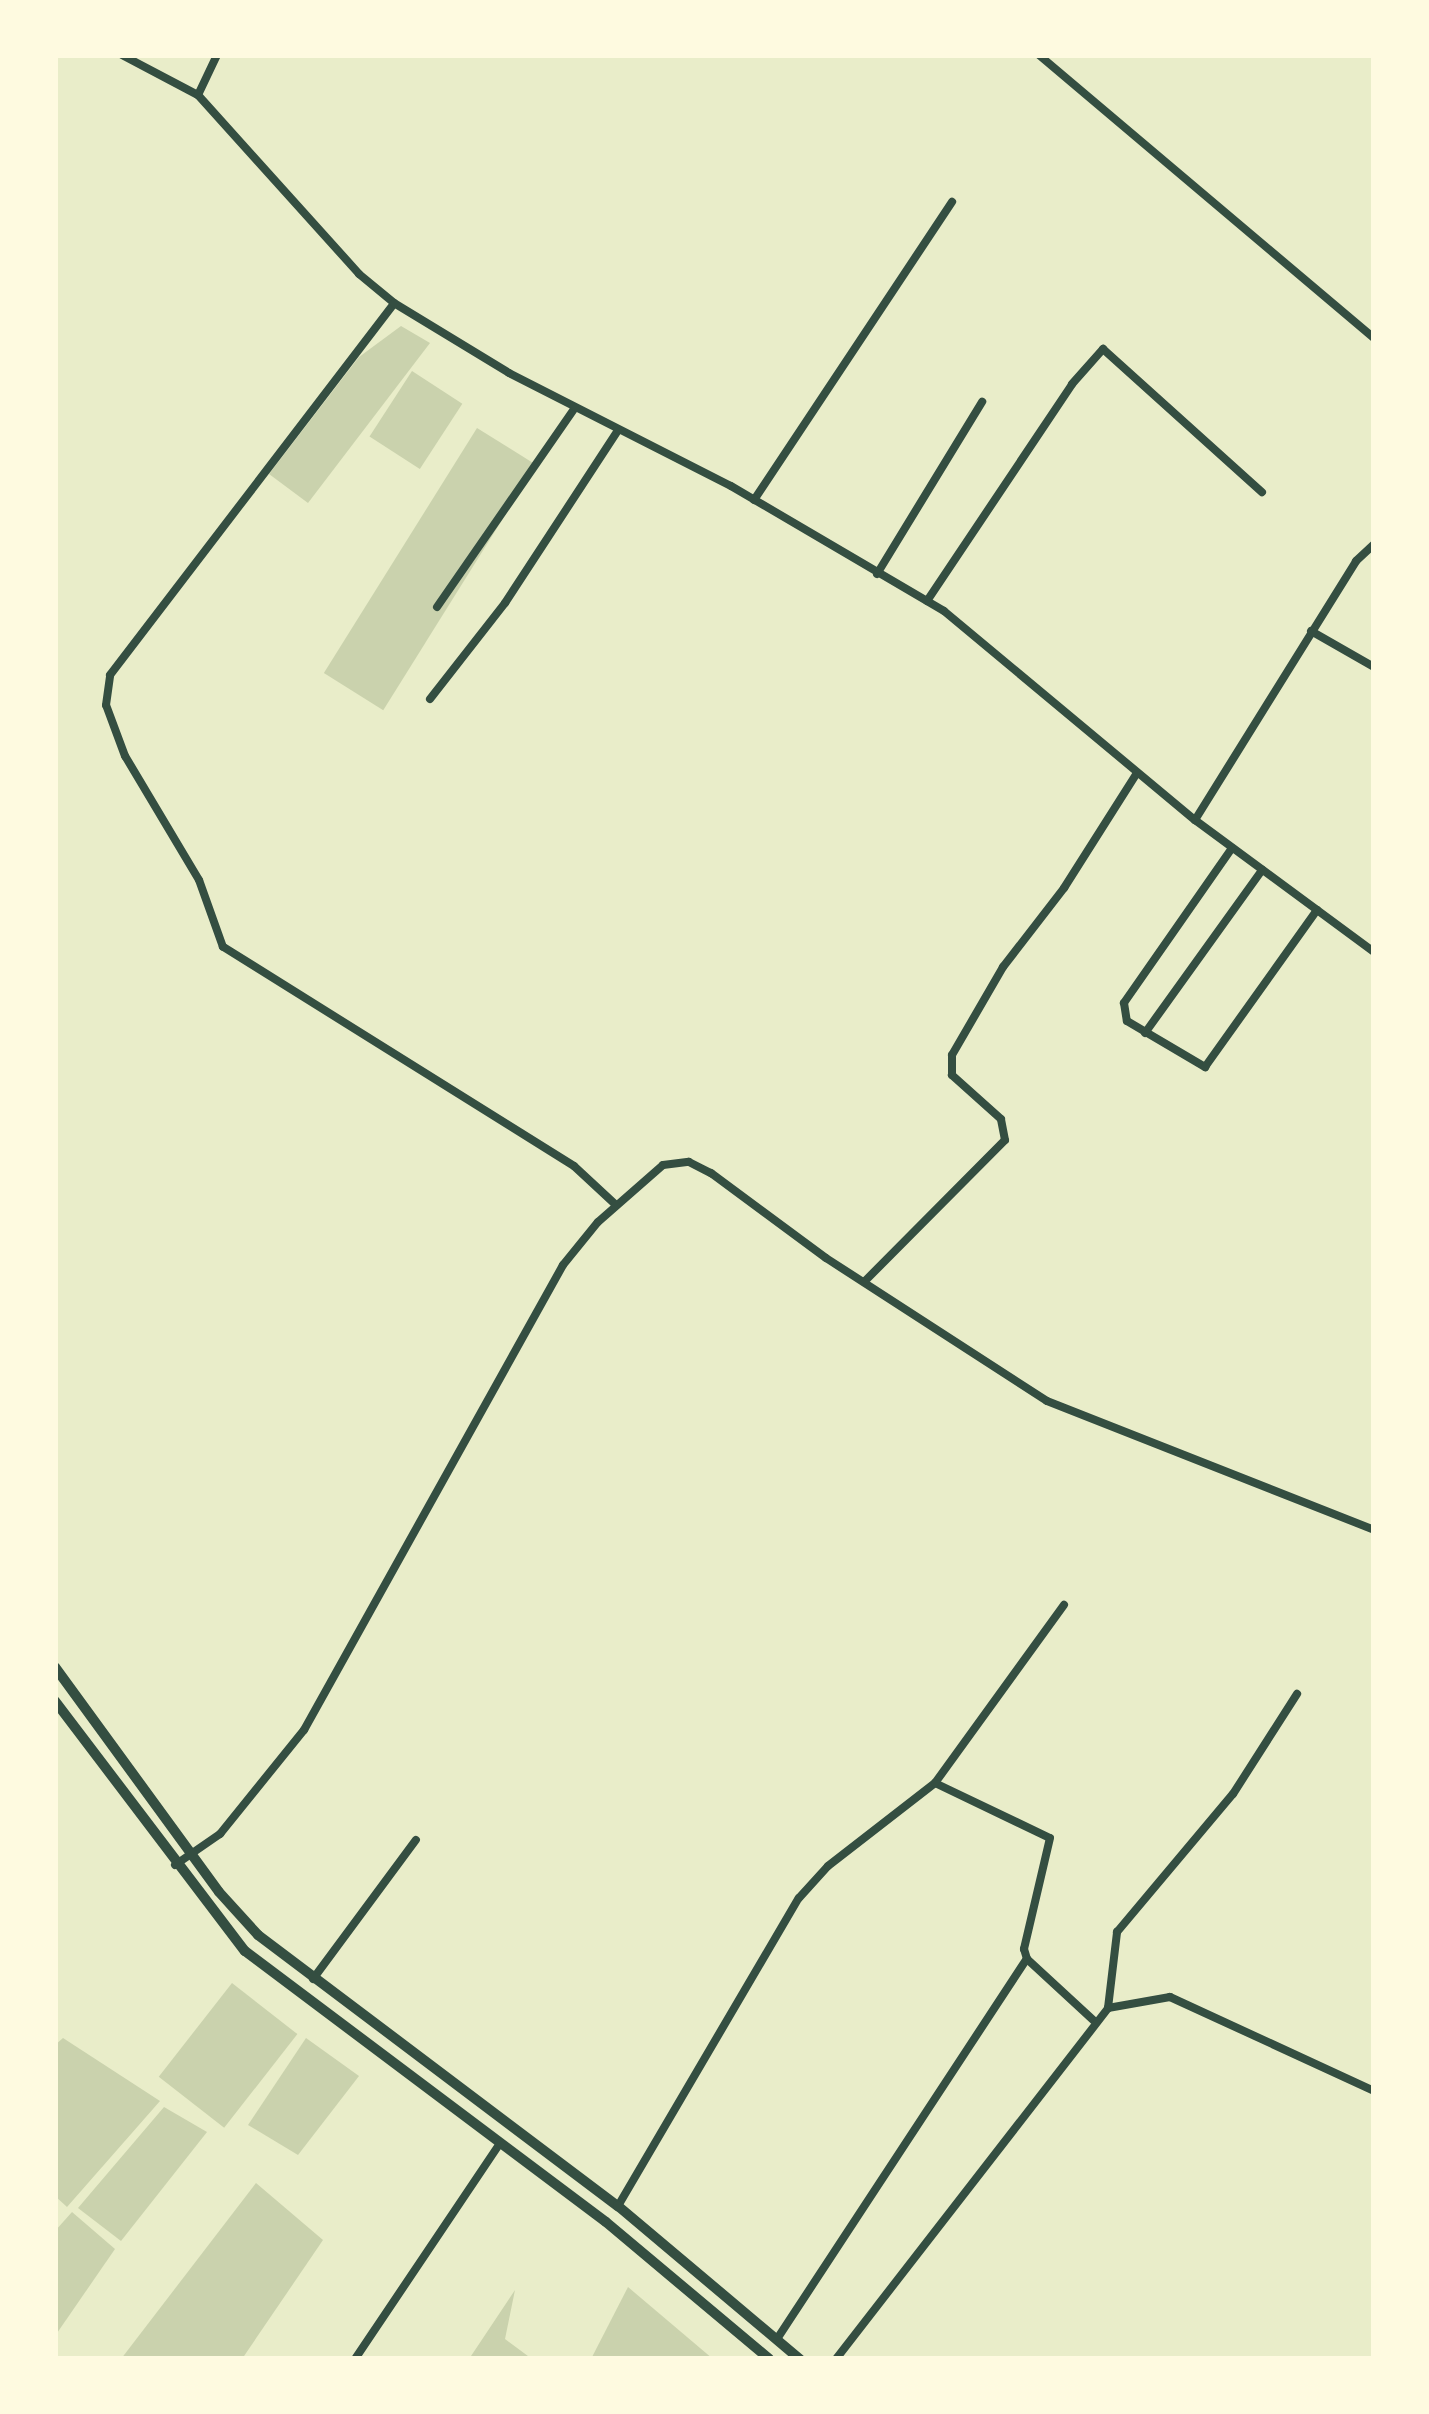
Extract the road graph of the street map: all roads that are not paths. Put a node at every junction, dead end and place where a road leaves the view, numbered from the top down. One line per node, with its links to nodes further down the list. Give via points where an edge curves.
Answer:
1 (122, 55): 4 (street)
2 (217, 55): 4 (street)
3 (1039, 55): 7 (street)
4 (198, 95): 6 (street, via 359,274)
5 (952, 202): 12 (street)
6 (394, 302): 9 (street); 27 (street, via 110,675 106,705 125,756 199,880 223,947 574,1166)
7 (1374, 338)
8 (982, 402): 14 (street)
9 (575, 408): 10 (street); 16 (street)
10 (618, 430): 12 (street); 19 (street, via 505,603)
11 (1262, 492): 15 (street, via 1103,349 1072,384)
12 (754, 500): 14 (street)
13 (1374, 544): 17 (street)
14 (877, 574): 15 (street)
15 (927, 600): 20 (street, via 978,635)
16 (438, 607)
17 (1312, 631): 18 (street); 21 (street)
18 (1374, 667)
19 (430, 699)
20 (1137, 773): 21 (street); 28 (street, via 1064,888 1002,966 952,1055 952,1074 1001,1119 1005,1140)
21 (1194, 820): 22 (street)
22 (1232, 848): 23 (street); 26 (street, via 1124,1003 1127,1021)
23 (1262, 870): 24 (street); 26 (street)
24 (1317, 910): 25 (street); 26 (street, via 1204,1067)
25 (1374, 952)
26 (1145, 1033)
27 (616, 1205): 28 (street, via 663,1165 689,1162); 36 (street, via 535,1310 304,1730 238,1815)
28 (864, 1282): 29 (street, via 1048,1400)
29 (1374, 1530)
30 (1064, 1605): 34 (street)
31 (55, 1667): 36 (street)
32 (1297, 1694): 40 (street, via 1232,1794 1117,1932)
33 (55, 1700): 37 (street)
34 (934, 1783): 38 (street, via 1050,1838 1050,1860 1027,1924); 46 (street, via 828,1866 799,1898)
35 (416, 1840): 39 (street)
36 (192, 1854): 37 (street); 39 (street, via 258,1935)
37 (175, 1865): 44 (street, via 246,1952)
38 (1027, 1959): 41 (street); 47 (street)
39 (312, 1979): 43 (street)
40 (1108, 2008): 41 (street); 42 (street, via 1170,1998)
41 (1094, 2020): 51 (street)
42 (1374, 2091)
43 (499, 2115): 44 (street); 46 (street)
44 (485, 2134): 45 (street)
45 (499, 2145): 48 (street); 49 (street, via 635,2245)
46 (618, 2206): 47 (street)
47 (777, 2339): 50 (street)
48 (354, 2359)
49 (769, 2359)
50 (800, 2359)
51 (836, 2359)

